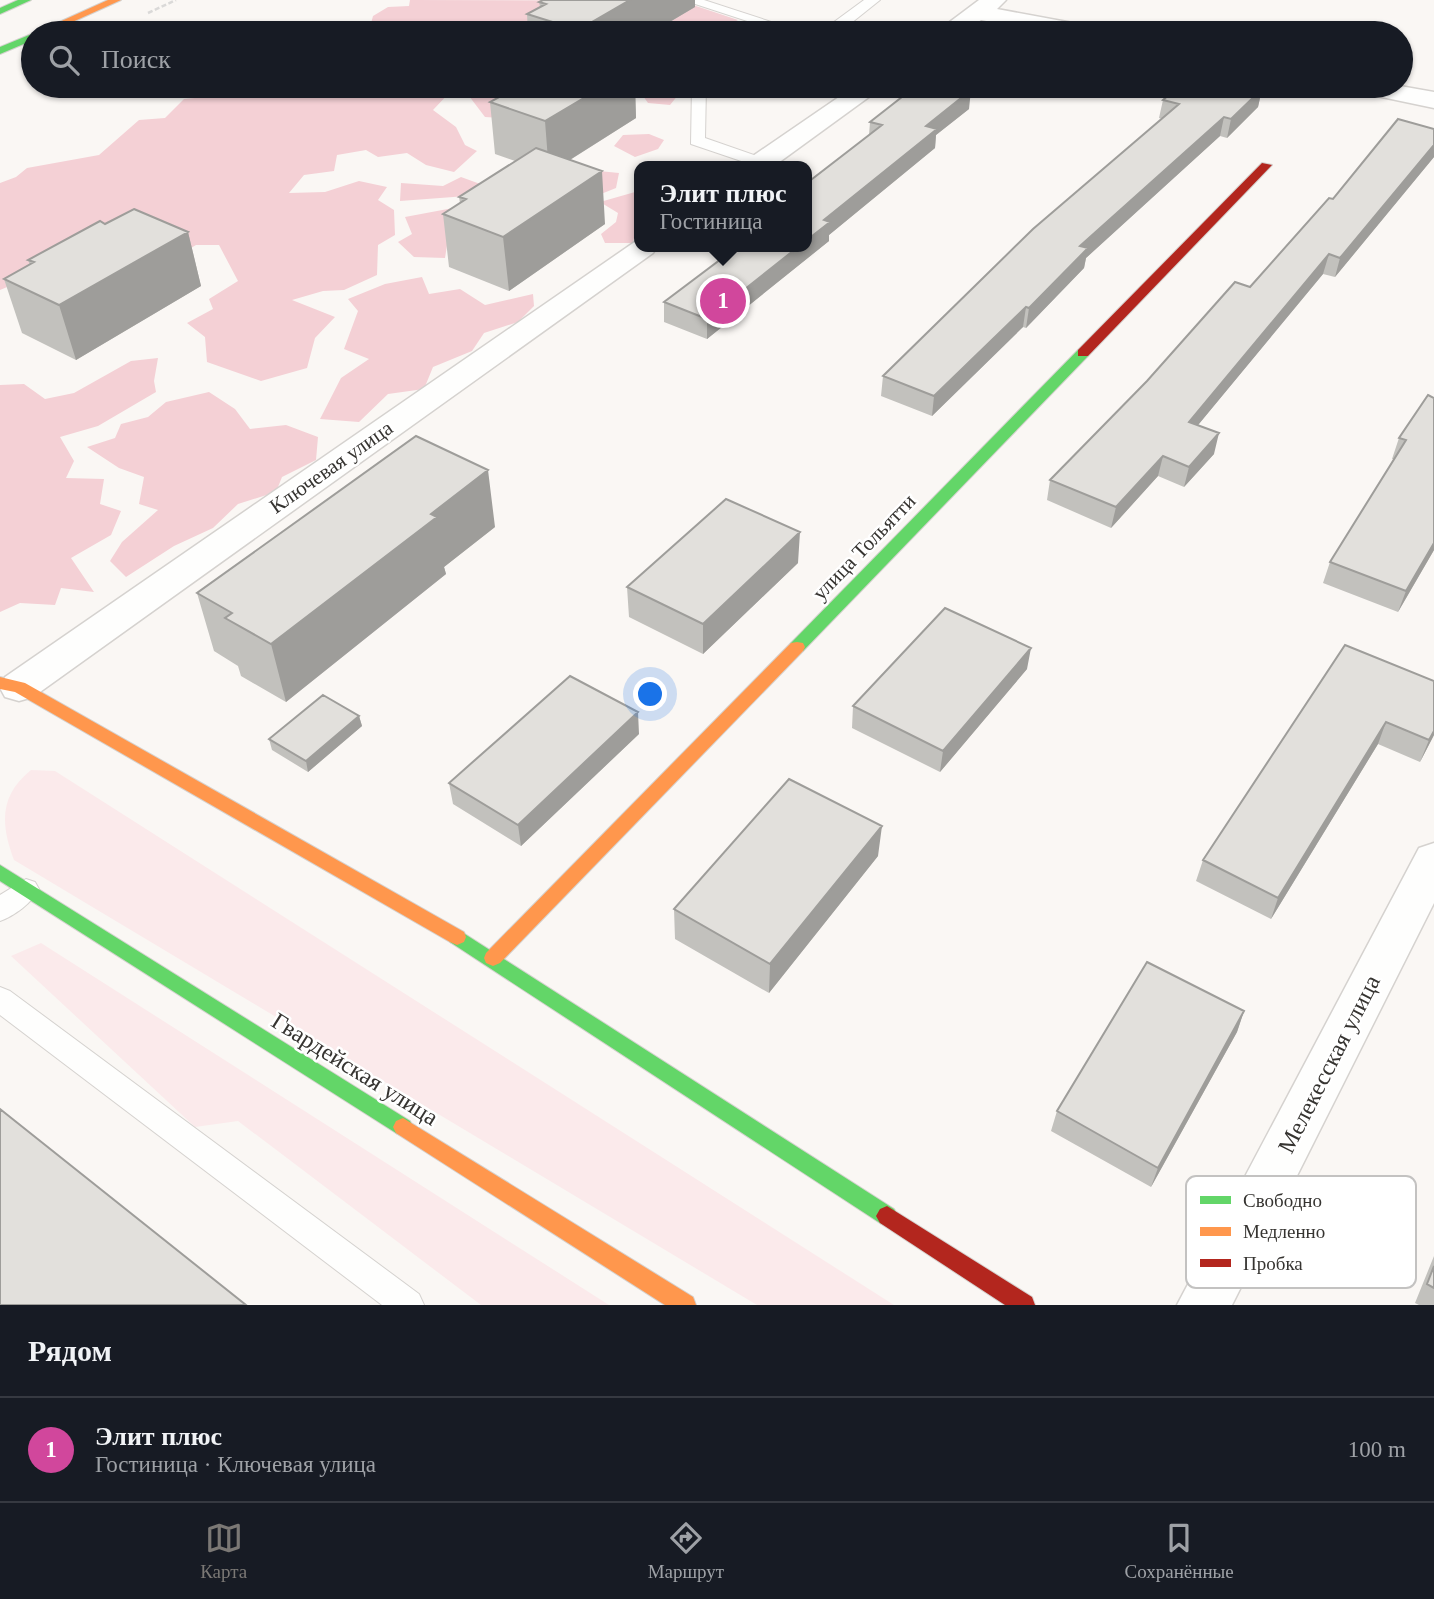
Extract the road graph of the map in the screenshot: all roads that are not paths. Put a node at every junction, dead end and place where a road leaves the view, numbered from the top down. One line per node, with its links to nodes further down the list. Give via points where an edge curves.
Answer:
1 (26, 0): 6 (street)
2 (116, 0): 7 (street)
3 (690, 0): 8 (lane)
4 (873, 0): 9 (lane)
5 (986, 6): 10 (street); 11 (street)
6 (0, 11)
7 (68, 21)
8 (760, 21)
9 (844, 21)
10 (964, 21)
11 (1043, 21)
12 (21, 41): 13 (street)
13 (0, 51)
14 (1413, 96): 17 (street)
15 (698, 98): 18 (lane, via 696,141)
16 (854, 98): 19 (street)
17 (1434, 100)
18 (749, 161)
19 (766, 161)
20 (1266, 165): 27 (street, улица Тольятти)
21 (636, 252): 22 (street, Ключевая улица)
22 (6, 690): 27 (street)
23 (1434, 860): 29 (street, Мелекесская улица)
24 (0, 872): 25 (street, Гвардейская улица)
25 (26, 889): 26 (lane); 32 (street, Гвардейская улица)
26 (0, 910)
27 (493, 958): 33 (street)
28 (0, 999): 31 (lane)
29 (1271, 1176)
30 (1213, 1288): 34 (street, Мелекесская улица)
31 (408, 1305)
32 (685, 1305)
33 (1024, 1305)
34 (1204, 1305)

